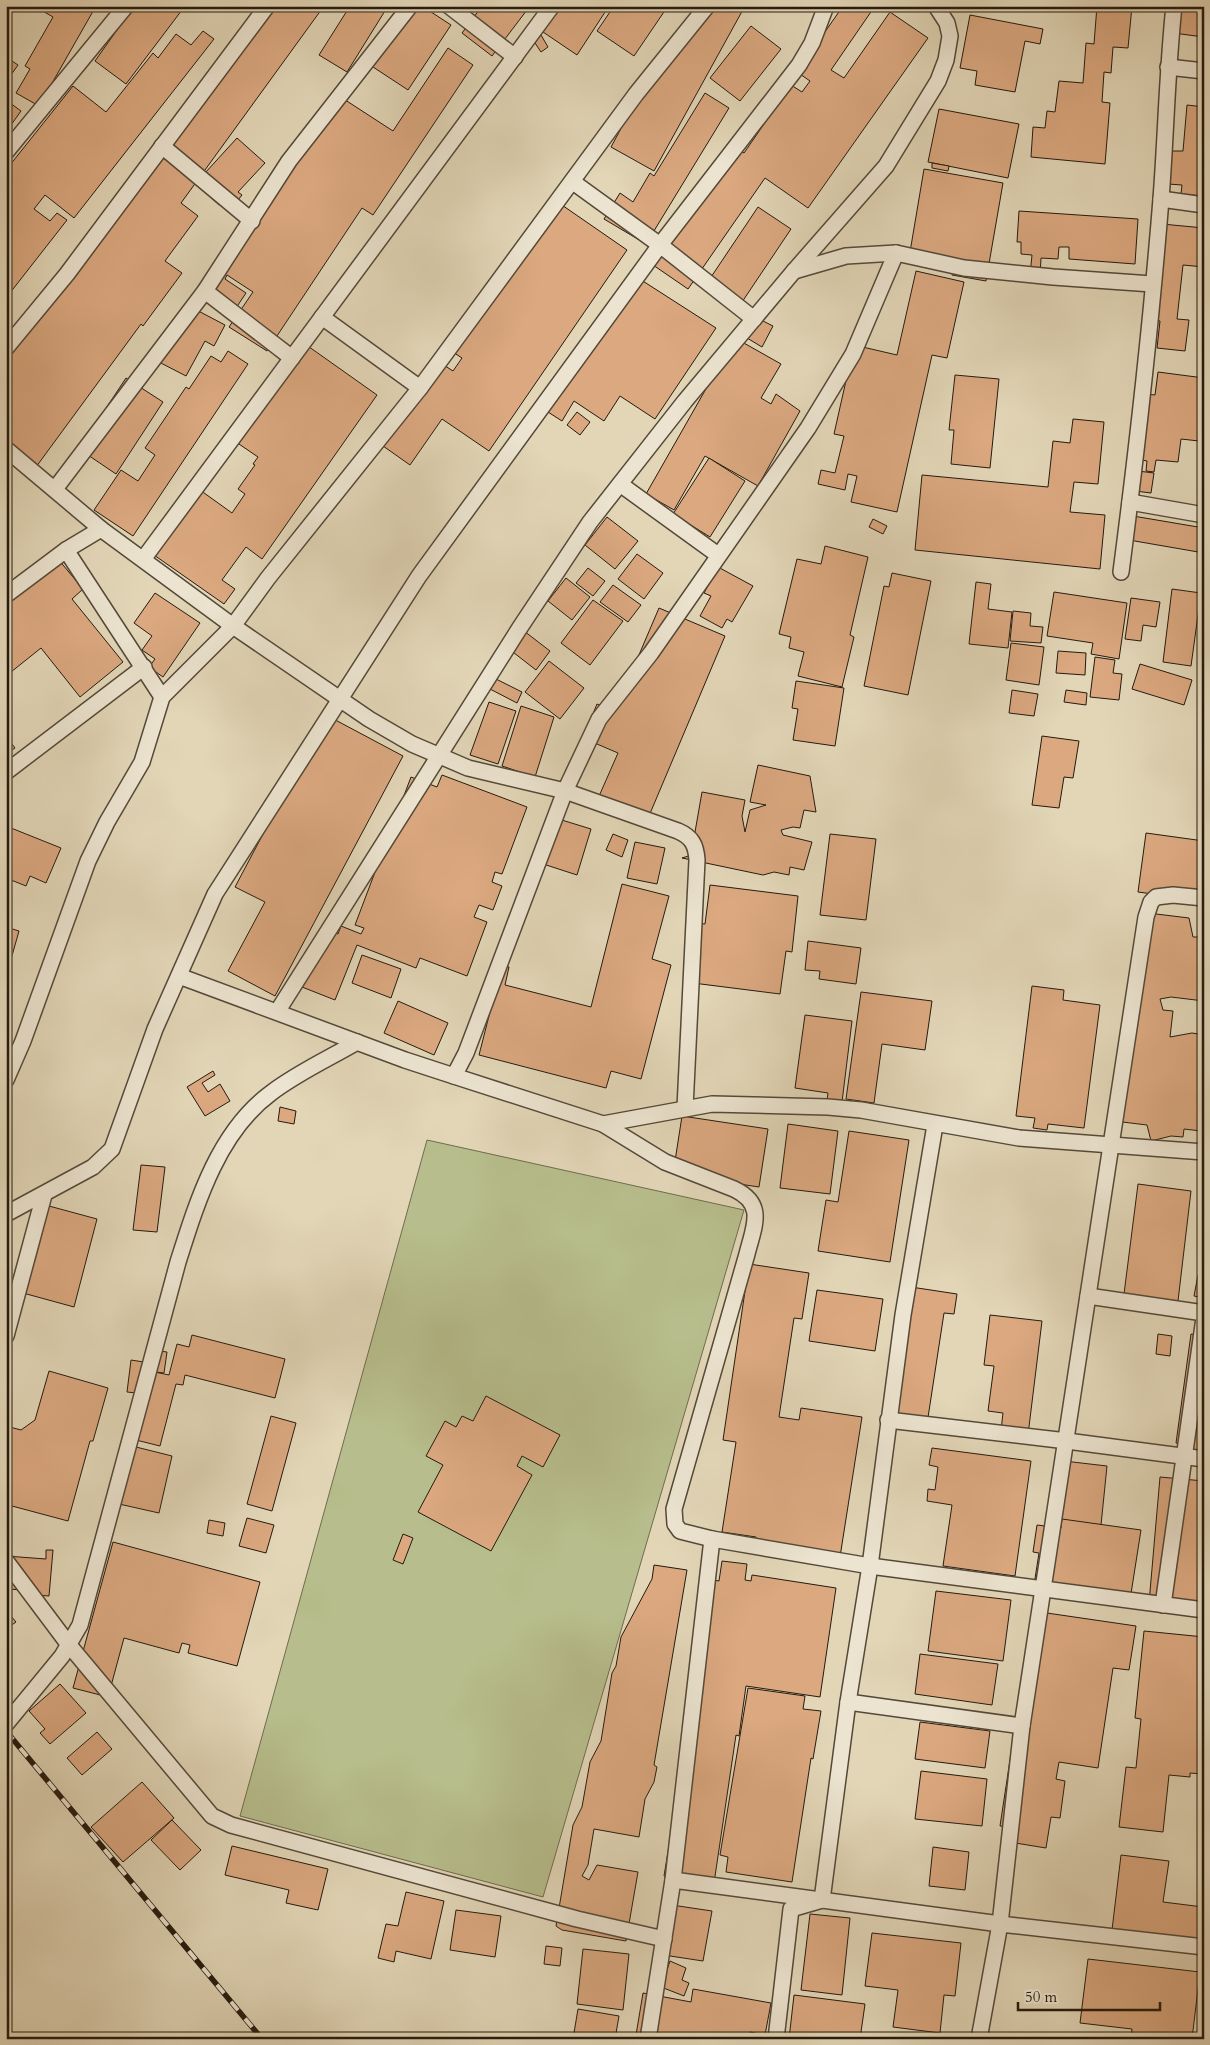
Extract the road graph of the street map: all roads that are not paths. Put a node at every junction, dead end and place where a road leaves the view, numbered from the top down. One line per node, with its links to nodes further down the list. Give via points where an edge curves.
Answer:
1 (126, 6): 14 (street)
2 (267, 6): 13 (street)
3 (410, 6): 18 (street, via 289,161)
4 (449, 6): 10 (street)
5 (552, 6): 10 (street)
6 (707, 6): 15 (street, via 636,94)
7 (826, 6): 19 (street, via 799,65)
8 (936, 6): 21 (street, via 947,23 950,36 938,81 886,166)
9 (1174, 6): 11 (street)
10 (515, 57): 24 (street)
11 (1168, 66): 12 (street); 16 (street)
12 (1204, 71)
13 (162, 146): 18 (street); 26 (street, via 67,274)
14 (6, 152)
15 (573, 182): 19 (street); 28 (street)
16 (1161, 199): 17 (street); 22 (street)
17 (1204, 205)
18 (252, 221): 23 (street)
19 (660, 245): 25 (street); 43 (street, via 419,576)
20 (896, 253): 21 (street, via 846,256); 22 (street, via 964,268); 36 (street, via 853,354 808,428)
21 (794, 271): 25 (street)
22 (1152, 284): 32 (street)
23 (205, 291): 27 (street); 31 (street)
24 (322, 317): 27 (street); 28 (street)
25 (754, 319): 30 (street)
26 (6, 348)
27 (292, 358): 37 (street)
28 (420, 388): 40 (street)
29 (6, 449): 31 (street)
30 (620, 484): 36 (street); 44 (street, via 590,522 519,629)
31 (55, 489): 34 (street)
32 (1130, 502): 33 (street); 38 (street)
33 (1204, 515)
34 (101, 529): 35 (street); 37 (street)
35 (66, 550): 39 (street); 41 (street)
36 (718, 555): 46 (street, via 651,653 599,719)
37 (144, 558): 40 (street)
38 (1121, 572)
39 (6, 595)
40 (233, 626): 42 (street); 43 (street)
41 (144, 667): 42 (street); 45 (street)
42 (162, 697): 52 (street, via 142,762 106,822 88,861)
43 (339, 698): 44 (street, via 412,744); 48 (street, via 215,894)
44 (441, 756): 46 (street, via 468,768); 49 (street)
45 (6, 772)
46 (564, 791): 51 (street, via 466,1053); 53 (street, via 678,831 694,843 696,898)
47 (1204, 898): 56 (street, via 1163,895 1151,902)
48 (180, 976): 49 (street); 58 (street, via 155,1029 112,1149 94,1167)
49 (276, 1012): 50 (street)
50 (357, 1042): 51 (street); 74 (street, via 271,1092 253,1108 227,1142 209,1176 176,1271 80,1625)
51 (454, 1076): 54 (street)
52 (6, 1080)
53 (685, 1108): 54 (street); 55 (street, via 732,1104 828,1107 861,1110)
54 (603, 1124): 68 (street, via 665,1162 745,1194 756,1209 748,1254 674,1509 675,1524 680,1531)
55 (935, 1125): 56 (street, via 1019,1138); 64 (street)
56 (1110, 1146): 57 (street); 60 (street)
57 (1204, 1152)
58 (44, 1195): 59 (street); 63 (street)
59 (6, 1214)
60 (1088, 1296): 61 (street); 65 (street)
61 (1204, 1313)
62 (1204, 1318): 66 (street)
63 (6, 1336)
64 (888, 1420): 65 (street); 70 (street)
65 (1067, 1441): 66 (street); 71 (street)
66 (1184, 1457): 67 (street); 72 (street)
67 (1204, 1459)
68 (712, 1539): 70 (street); 78 (street)
69 (6, 1561): 74 (street)
70 (870, 1566): 71 (street); 75 (street)
71 (1042, 1587): 72 (street); 77 (street)
72 (1163, 1605): 73 (street)
73 (1204, 1610)
74 (69, 1645): 76 (street); 81 (street, via 198,1802 219,1820 577,1919)
75 (848, 1702): 77 (street); 79 (street)
76 (6, 1724)
77 (1022, 1726): 80 (street)
78 (673, 1880): 79 (street); 81 (street)
79 (822, 1900): 80 (street); 84 (street, via 791,1909)
80 (1000, 1924): 82 (street); 85 (street)
81 (664, 1939): 83 (street)
82 (1204, 1947)
83 (648, 2039)
84 (776, 2039)
85 (979, 2039)

